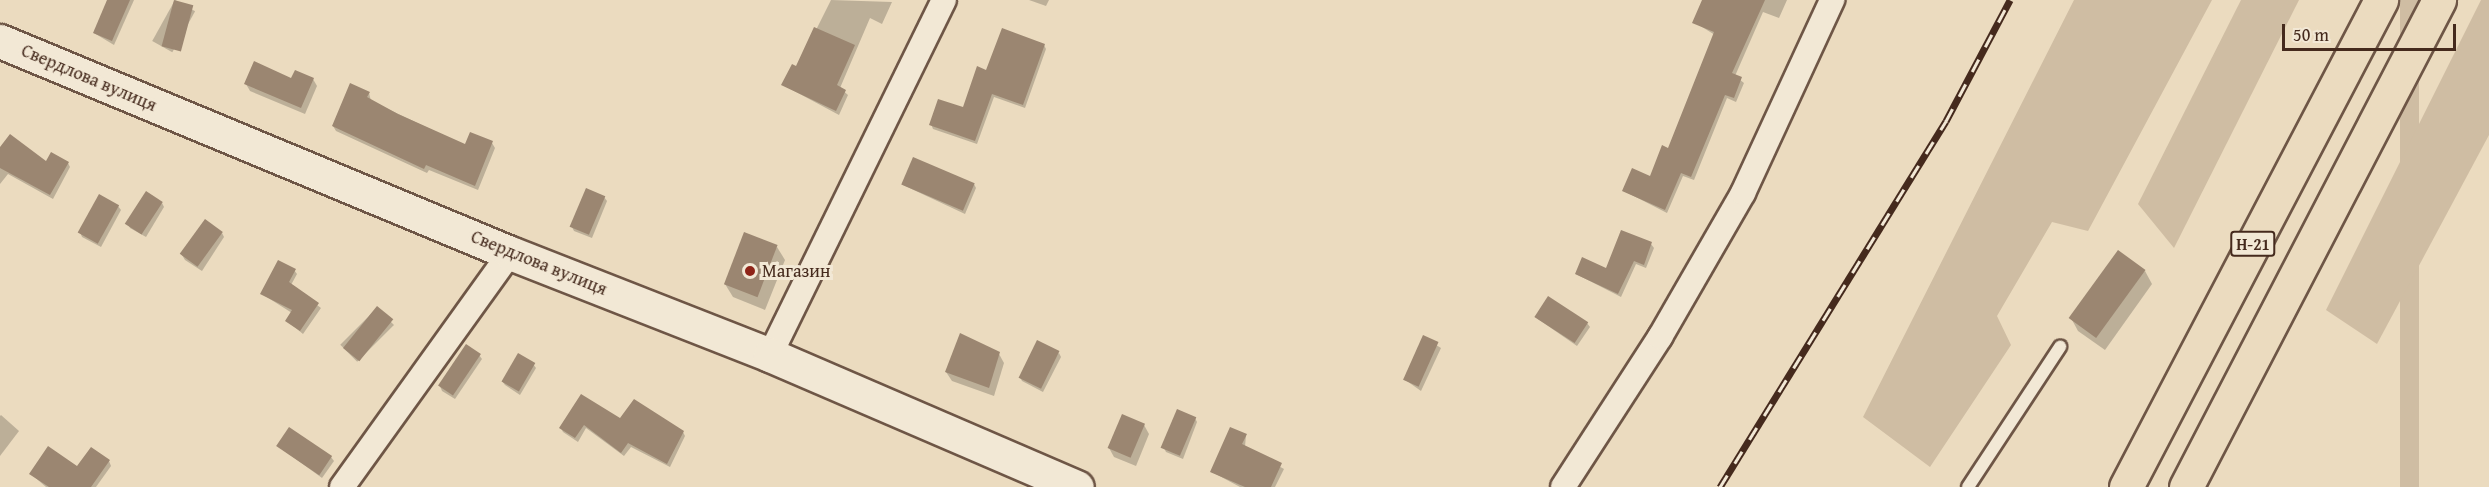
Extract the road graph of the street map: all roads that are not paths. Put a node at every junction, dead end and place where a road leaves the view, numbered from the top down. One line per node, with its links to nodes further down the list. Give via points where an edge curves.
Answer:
1 (944, 0): 8 (street)
2 (1832, 0): 11 (street, via 1743,193 1654,347)
3 (2381, 0): 13 (main road, Н-21)
4 (2439, 0): 14 (main road, Н-21)
5 (0, 41): 6 (street, Свердлова вулиця)
6 (510, 253): 8 (street, Свердлова вулиця); 9 (street)
7 (2060, 347): 12 (lane)
8 (770, 355): 10 (street, Свердлова вулиця)
9 (342, 487)
10 (1077, 487)
11 (1563, 487)
12 (1968, 487)
13 (2126, 487)
14 (2186, 487)

